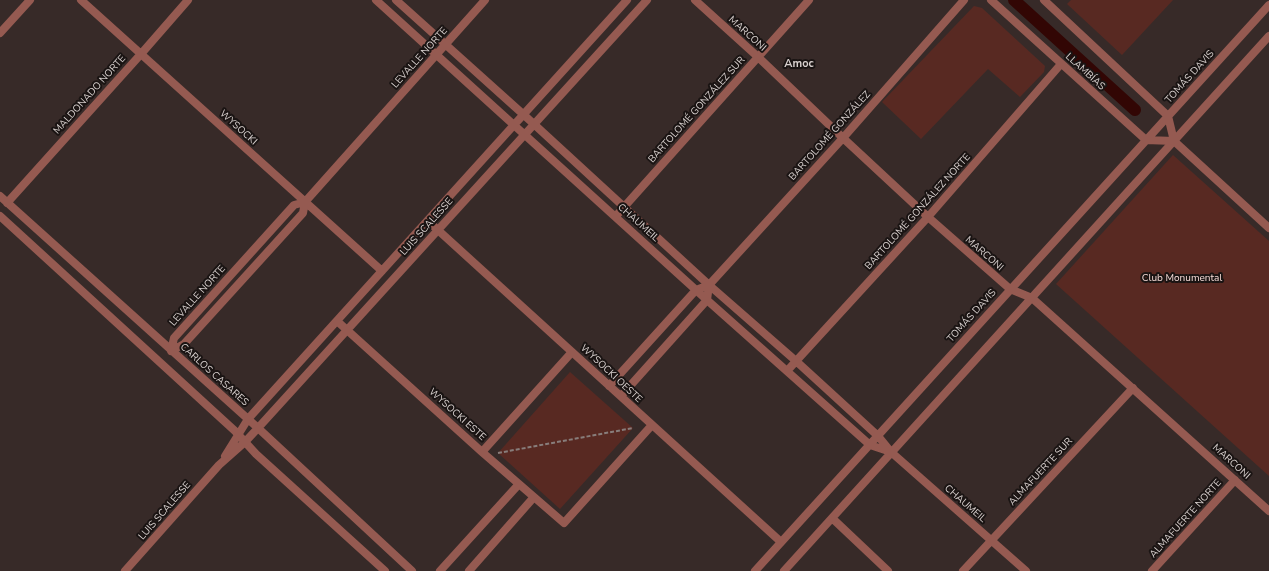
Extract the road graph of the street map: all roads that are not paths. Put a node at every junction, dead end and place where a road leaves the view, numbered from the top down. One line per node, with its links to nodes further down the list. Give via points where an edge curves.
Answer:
1 (30, 0): 15 (street)
2 (81, 0): 18 (street, WYSOCKI)
3 (188, 0): 18 (street, MALDONADO NORTE)
4 (376, 0): 19 (street, CHAUMEIL)
5 (396, 0): 17 (street, CHAUMEIL)
6 (486, 0): 17 (street, LEVALLE NORTE)
7 (627, 0): 22 (street, LUIS SCALESSE)
8 (647, 0): 25 (street, LUIS SCALESSE)
9 (695, 0): 20 (street, MARCONI)
10 (810, 0): 20 (street, BARTOLOMÉ GONZÁLEZ SUR)
11 (964, 0): 27 (street, BARTOLOMÉ GONZÁLEZ)
12 (991, 0): 21 (street, LLAMBÍAS)
13 (1044, 0): 23 (street)
14 (1269, 5): 23 (street, TOMÁS DAVIS)
15 (0, 33)
16 (1269, 36): 29 (street)
17 (446, 44): 19 (street, LEVALLE NORTE); 22 (street, CHAUMEIL)
18 (141, 54): 31 (street, MALDONADO NORTE); 32 (street, WYSOCKI)
19 (437, 55): 24 (street, CHAUMEIL); 32 (street, LEVALLE NORTE)
20 (758, 57): 27 (street, MARCONI); 33 (street, BARTOLOMÉ GONZÁLEZ SUR)
21 (1061, 64): 28 (street, LLAMBÍAS); 36 (street, BARTOLOMÉ GONZÁLEZ NORTE)
22 (524, 115): 24 (street, LUIS SCALESSE); 25 (street, CHAUMEIL)
23 (1168, 116): 28 (street, TOMÁS DAVIS); 29 (street)
24 (515, 125): 26 (street, CHAUMEIL); 37 (street, LUIS SCALESSE)
25 (534, 125): 26 (street, LUIS SCALESSE); 33 (street, CHAUMEIL)
26 (525, 135): 35 (street, CHAUMEIL); 39 (street, LUIS SCALESSE)
27 (843, 138): 36 (street, MARCONI); 41 (street, BARTOLOMÉ GONZÁLEZ)
28 (1146, 140): 29 (street); 42 (street, TOMÁS DAVIS)
29 (1174, 141): 38 (street); 44 (street)
30 (0, 196): 31 (street, CARLOS CASARES)
31 (7, 202): 48 (street, CARLOS CASARES)
32 (305, 202): 40 (street, WYSOCKI); 48 (street, LEVALLE NORTE, via 303,213 184,344); 48 (street, LEVALLE NORTE, via 294,205 179,332 174,338)
33 (624, 206): 35 (street, BARTOLOMÉ GONZÁLEZ SUR); 41 (street, CHAUMEIL)
34 (0, 216): 58 (street)
35 (616, 216): 43 (street, CHAUMEIL)
36 (928, 217): 42 (street, MARCONI); 50 (street, BARTOLOMÉ GONZÁLEZ NORTE)
37 (428, 221): 39 (street, WYSOCKI OESTE); 40 (street, LUIS SCALESSE)
38 (1269, 228)
39 (438, 229): 47 (street, LUIS SCALESSE); 49 (street, WYSOCKI OESTE)
40 (382, 272): 46 (street, LUIS SCALESSE)
41 (709, 285): 43 (street, BARTOLOMÉ GONZÁLEZ); 45 (street); 50 (street, CHAUMEIL)
42 (1010, 289): 44 (street, MARCONI); 59 (street, TOMÁS DAVIS)
43 (696, 290): 45 (street, CHAUMEIL); 52 (street, BARTOLOMÉ GONZÁLEZ)
44 (1032, 298): 53 (street, MARCONI); 63 (street)
45 (707, 300): 51 (street, CHAUMEIL); 54 (street)
46 (337, 321): 47 (street, WYSOCKI ESTE); 55 (street, LUIS SCALESSE)
47 (348, 329): 57 (street, LUIS SCALESSE); 62 (street, WYSOCKI ESTE)
48 (171, 351): 55 (street, CARLOS CASARES)
49 (572, 352): 52 (street, WYSOCKI OESTE); 62 (street)
50 (796, 361): 51 (street, BARTOLOMÉ GONZÁLEZ NORTE); 59 (street, CHAUMEIL)
51 (787, 371): 61 (street, CHAUMEIL)
52 (609, 386): 54 (street, WYSOCKI OESTE)
53 (1133, 388): 65 (street, MARCONI); 70 (street, ALMAFUERTE SUR)
54 (621, 396): 56 (street, WYSOCKI OESTE)
55 (248, 419): 57 (street, CARLOS CASARES); 58 (street, LUIS SCALESSE)
56 (652, 425): 67 (street, WYSOCKI ESTE, via 564,523); 71 (street, WYSOCKI OESTE)
57 (258, 428): 60 (street, LUIS SCALESSE); 74 (street, CARLOS CASARES)
58 (239, 435): 60 (street); 64 (street, LUIS SCALESSE)
59 (878, 436): 61 (street, TOMÁS DAVIS); 63 (street, CHAUMEIL)
60 (245, 442): 64 (street, LUIS SCALESSE); 73 (street)
61 (870, 445): 63 (street, CHAUMEIL); 71 (street, TOMÁS DAVIS)
62 (482, 452): 66 (street, WYSOCKI ESTE)
63 (891, 452): 69 (street); 70 (street, CHAUMEIL)
64 (219, 465): 72 (street, LUIS SCALESSE)
65 (1235, 480): 68 (street, MARCONI); 82 (street, ALMAFUERTE NORTE)
66 (519, 484): 67 (street, WYSOCKI ESTE); 75 (street)
67 (534, 497): 76 (street)
68 (1269, 511)
69 (832, 518): 78 (street); 79 (street)
70 (991, 540): 80 (street, ALMAFUERTE SUR); 81 (street, CHAUMEIL)
71 (781, 542): 77 (street, TOMÁS DAVIS)
72 (125, 571)
73 (385, 571)
74 (412, 571)
75 (440, 571)
76 (469, 571)
77 (755, 571)
78 (784, 571)
79 (888, 571)
80 (963, 571)
81 (1026, 571)
82 (1152, 571)

